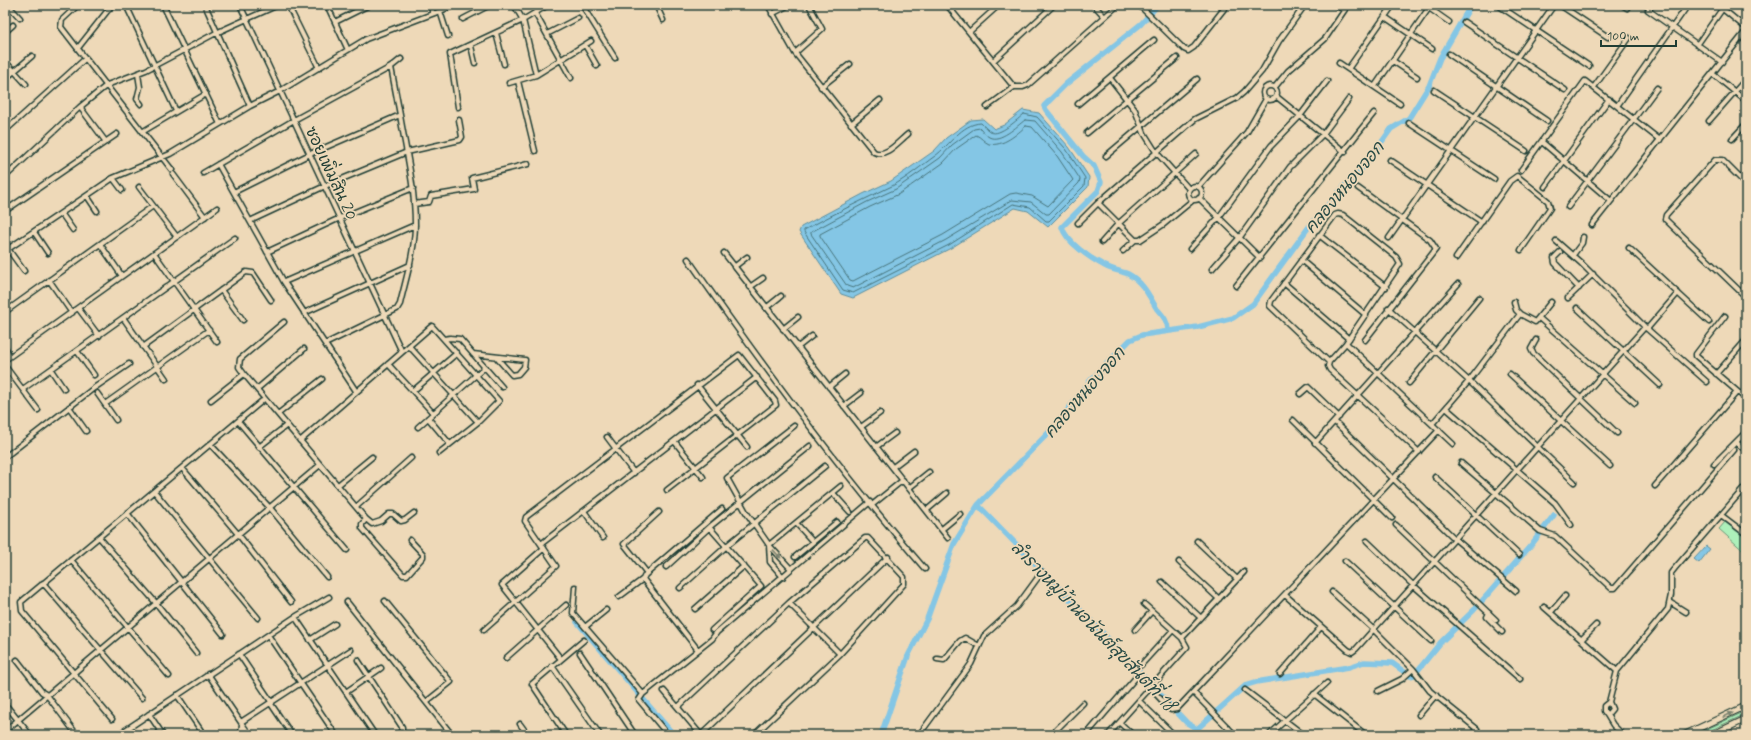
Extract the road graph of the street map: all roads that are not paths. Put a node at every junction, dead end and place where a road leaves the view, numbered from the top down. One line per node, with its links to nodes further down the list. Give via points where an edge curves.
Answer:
1 (8, 5): 50 (street)
2 (78, 5): 77 (street, via 60,24)
3 (112, 5): 77 (street)
4 (126, 5): 98 (street)
5 (163, 5): 78 (street)
6 (205, 5): 65 (street)
7 (240, 5): 53 (street, ซอยเพิ่มสิน 20)
8 (278, 5): 53 (street)
9 (288, 5): 102 (street)
10 (328, 5): 56 (street)
11 (369, 5): 56 (street)
12 (430, 5): 46 (street)
13 (456, 5): 44 (street)
14 (490, 5): 51 (street)
15 (514, 5): 54 (street)
16 (548, 5): 45 (street)
17 (582, 5): 85 (street)
18 (656, 5): 55 (street)
19 (768, 5): 47 (street)
20 (789, 5): 47 (street)
21 (809, 5): 81 (street, via 822,29)
22 (947, 5): 64 (street)
23 (999, 5): 64 (street)
24 (1054, 5): 91 (street)
25 (1094, 5): 48 (street)
26 (1118, 5): 48 (street)
27 (1139, 5): 28 (street, via 1188,51)
28 (1227, 5)
29 (1304, 5): 175 (street, via 1262,71 1244,92 1195,119)
30 (1336, 5): 43 (street)
31 (1348, 5): 43 (street)
32 (1393, 5): 49 (street)
33 (1498, 5): 62 (street)
34 (1554, 5): 62 (street)
35 (1560, 5): 70 (street)
36 (1622, 5): 42 (street)
37 (1652, 5): 60 (street, via 1648,10)
38 (1688, 5): 60 (street)
39 (1718, 5): 41 (street)
40 (1430, 6): 57 (street); 68 (street)
41 (1724, 7): 61 (street); 74 (street)
42 (1627, 8)
43 (1344, 10): 123 (street, via 1324,38 1288,71)
44 (440, 11): 46 (street); 69 (street)
45 (535, 12): 54 (street); 67 (street)
46 (433, 13): 80 (street, via 383,32)
47 (772, 14): 81 (street)
48 (1104, 16): 122 (street, via 1028,85)
49 (1385, 17): 68 (street); 103 (street)
50 (20, 18)
51 (463, 18)
52 (578, 18): 67 (street)
53 (247, 20): 65 (street); 128 (street, ซอยเพิ่มสิน 20)
54 (523, 20): 66 (street); 107 (street)
55 (663, 20)
56 (335, 22): 80 (street)
57 (1449, 22)
58 (1464, 22): 87 (street)
59 (13, 25): 63 (street)
60 (1672, 27): 74 (street); 142 (street)
61 (1746, 29): 93 (street)
62 (1536, 30): 87 (street); 100 (street)
63 (5, 32)
64 (969, 32): 91 (street)
65 (216, 33): 78 (street); 141 (street)
66 (496, 33): 76 (street); 96 (street)
67 (547, 34): 89 (street)
68 (1411, 34): 79 (street); 92 (street)
69 (448, 36)
70 (1608, 37)
71 (1629, 38): 124 (street)
72 (1154, 40): 110 (street)
73 (591, 41): 75 (street)
74 (1697, 44): 93 (street)
75 (584, 45): 89 (street); 99 (street)
76 (471, 46): 94 (street); 144 (street, via 450,54)
77 (78, 48): 84 (street)
78 (185, 49): 98 (street); 130 (street)
79 (1432, 49)
80 (348, 50): 102 (street)
81 (795, 53): 121 (street)
82 (1449, 54): 120 (street)
83 (32, 56): 104 (street)
84 (86, 58): 118 (street); 161 (street)
85 (615, 58)
86 (1177, 58): 132 (street)
87 (1515, 58): 120 (street); 127 (street)
88 (402, 59): 101 (street)
89 (561, 60): 107 (street); 109 (street)
90 (5, 61): 104 (street)
91 (993, 61): 122 (street)
92 (1393, 61): 108 (street); 119 (street)
93 (1722, 62): 106 (street)
94 (476, 63)
95 (1339, 63): 103 (street)
96 (504, 64)
97 (850, 64): 121 (street)
98 (154, 65): 105 (street); 146 (street)
99 (597, 66)
100 (1589, 66)
101 (391, 67): 148 (street); 152 (street)
102 (319, 68): 128 (street)
103 (1348, 69): 119 (street)
104 (14, 71): 111 (street); 117 (street)
105 (138, 74): 118 (street); 138 (street, via 140,87 136,99)
106 (1713, 74): 129 (street); 168 (street)
107 (536, 75): 114 (street)
108 (1417, 77)
109 (571, 78)
110 (1110, 78): 132 (street); 139 (street)
111 (5, 79)
112 (1196, 79): 160 (street)
113 (1746, 79): 129 (street)
114 (518, 81): 116 (street); 172 (street)
115 (1327, 81): 149 (street)
116 (509, 83)
117 (26, 84)
118 (107, 85): 143 (street); 162 (street)
119 (1375, 86): 140 (street)
120 (1495, 86): 150 (street); 154 (street)
121 (821, 87): 158 (street)
122 (1014, 87): 145 (street)
123 (1275, 87): 131 (street); 133 (street, via 1265,88 1263,94)
124 (1594, 87): 135 (street); 170 (street, via 1585,81)
125 (1657, 88): 151 (street)
126 (1434, 90): 150 (street)
127 (1565, 90)
128 (280, 91): 141 (street); 152 (street, ซอยเพิ่มสิน 20)
129 (1735, 92): 137 (street); 155 (street)
130 (206, 94): 146 (street); 157 (street)
131 (1277, 98): 133 (street, via 1270,101); 149 (street)
132 (1127, 99): 160 (street, via 1138,114); 163 (street)
133 (1266, 99): 196 (street, via 1247,132)
134 (1349, 99): 166 (street)
135 (1608, 99): 142 (street); 182 (street)
136 (880, 100): 158 (street)
137 (1746, 101)
138 (141, 104)
139 (1078, 104)
140 (1400, 104)
141 (250, 106): 157 (street)
142 (1617, 106): 151 (street)
143 (80, 107): 169 (street); 188 (street)
144 (458, 107)
145 (987, 107)
146 (176, 111): 162 (street)
147 (1374, 113): 176 (street)
148 (400, 115): 174 (street); 177 (street)
149 (1300, 116): 166 (street); 216 (street, via 1271,146)
150 (1474, 116): 171 (street); 173 (street)
151 (1634, 119): 168 (street); 191 (street)
152 (294, 120): 177 (street, ซอยเพิ่มสิน 20); 183 (street)
153 (459, 120): 174 (street, via 462,137 460,140)
154 (1547, 121)
155 (1709, 121)
156 (1409, 123): 171 (street)
157 (220, 124): 180 (street)
158 (851, 124): 165 (street, via 879,154 884,153)
159 (1746, 124): 167 (street)
160 (1141, 126): 175 (street); 179 (street)
161 (5, 131)
162 (142, 132): 180 (street)
163 (1087, 133)
164 (117, 134): 169 (street)
165 (908, 134)
166 (1323, 134): 176 (street); 229 (street, via 1290,167)
167 (1732, 139)
168 (1660, 140): 206 (street)
169 (106, 142): 212 (street)
170 (1542, 142): 182 (street); 185 (street)
171 (1450, 150): 190 (street); 193 (street)
172 (535, 151)
173 (1526, 151)
174 (407, 152): 194 (street); 198 (street)
175 (1156, 152): 187 (street); 207 (street)
176 (1345, 152): 250 (street, via 1322,176)
177 (310, 154): 194 (street, ซอยเพิ่มสิน 20); 202 (street)
178 (1196, 154): 187 (street)
179 (1106, 156)
180 (162, 157): 189 (street); 215 (street)
181 (1390, 160): 193 (street)
182 (1564, 161): 191 (street); 197 (street)
183 (218, 164): 186 (street); 202 (street)
184 (528, 164): 208 (street, via 472,178 474,189 430,196 428,202)
185 (1521, 170)
186 (203, 173)
187 (1174, 173): 200 (street); 222 (street)
188 (5, 177)
189 (113, 178): 201 (street); 203 (street)
190 (1494, 179)
191 (1587, 181): 206 (street); 210 (street)
192 (1746, 184): 274 (street, via 1722,160 1715,160 1665,219)
193 (1426, 185): 218 (street); 220 (street)
194 (325, 186): 217 (street, ซอยเพิ่มสิน 20); 219 (street)
195 (139, 187): 209 (street)
196 (1198, 187): 200 (street, via 1192,186); 204 (street, via 1201,192)
197 (1545, 187)
198 (413, 188): 208 (street); 217 (street)
199 (1358, 188): 218 (street)
200 (1189, 189): 205 (street, via 1188,195)
201 (122, 190)
202 (234, 192): 219 (street)
203 (87, 196): 213 (street); 214 (street)
204 (1199, 198): 205 (street); 216 (street)
205 (1193, 200): 233 (street, via 1145,238)
206 (1611, 201): 224 (street)
207 (1098, 203): 221 (street); 222 (street)
208 (414, 204): 223 (street)
209 (153, 206): 228 (street); 236 (street)
210 (1568, 207)
211 (217, 208): 215 (street)
212 (5, 211)
213 (97, 211)
214 (61, 213): 225 (street); 226 (street)
215 (205, 217): 228 (street)
216 (1219, 217): 229 (street); 238 (street)
217 (340, 218): 240 (street, ซอยเพิ่มสิน 20); 243 (street)
218 (1403, 220): 232 (street); 282 (street, via 1430,240 1436,249)
219 (250, 221): 243 (street)
220 (1482, 222): 241 (street, via 1510,181 1514,177 1520,177 1548,201 1550,208); 251 (street)
221 (1078, 223)
222 (1118, 224): 233 (street); 235 (street)
223 (415, 225): 240 (street); 254 (street)
224 (1592, 225)
225 (73, 230)
226 (34, 232): 239 (street); 247 (street)
227 (1319, 235): 253 (street); 269 (street); 269 (street, via 1335,215 1340,214 1396,257 1400,261 1399,267)
228 (177, 237): 245 (street)
229 (1240, 237): 250 (street); 256 (street)
230 (1583, 237): 248 (street, via 1582,243)
231 (235, 238): 262 (street)
232 (1389, 238)
233 (1135, 240): 242 (street)
234 (1556, 241): 248 (street)
235 (1102, 242)
236 (100, 244): 259 (street); 261 (street)
237 (1629, 248): 272 (street)
238 (1190, 249)
239 (6, 250): 257 (street)
240 (354, 250): 263 (street); 264 (street, ซอยเพิ่มสิน 20)
241 (1521, 250)
242 (1123, 251)
243 (267, 252): 263 (street)
244 (1560, 252): 270 (street, via 1554,258 1555,263)
245 (154, 253): 259 (street); 262 (street)
246 (724, 253): 255 (street)
247 (48, 254)
248 (1573, 255): 258 (street)
249 (747, 257): 255 (street)
250 (1260, 258): 267 (street)
251 (1456, 258)
252 (688, 259): 446 (street, via 768,372)
253 (1301, 260): 265 (street); 290 (street)
254 (410, 265): 264 (street); 289 (street, via 399,307)
255 (734, 267): 268 (street)
256 (1212, 269)
257 (24, 271)
258 (1593, 274): 270 (street); 298 (street)
259 (122, 276): 280 (street)
260 (763, 278): 268 (street)
261 (49, 280): 285 (street); 286 (street)
262 (174, 282): 284 (street); 294 (street)
263 (284, 282): 287 (street)
264 (370, 282): 287 (street); 289 (street, ซอยเพิ่มสิน 20)
265 (1284, 283): 308 (street); 325 (street, via 1270,306)
266 (1458, 284): 301 (street)
267 (1236, 286)
268 (750, 287): 281 (street)
269 (1386, 287): 290 (street)
270 (1579, 288): 276 (street)
271 (221, 290): 277 (street, via 250,271); 284 (street); 295 (street)
272 (1678, 293): 297 (street); 298 (street)
273 (781, 296): 281 (street)
274 (1746, 297)
275 (1479, 298): 317 (street)
276 (1568, 298)
277 (271, 300)
278 (1514, 302): 288 (street)
279 (1551, 302): 293 (street)
280 (78, 308): 286 (street); 302 (street)
281 (766, 308): 299 (street)
282 (1388, 308): 301 (street); 305 (street)
283 (1577, 308): 318 (street)
284 (194, 310): 300 (street); 313 (street)
285 (5, 312)
286 (72, 313): 322 (street)
287 (304, 313): 310 (street)
288 (1520, 314): 293 (street, via 1533,322); 344 (street)
289 (385, 315): 310 (street); 319 (street, ซอยเพิ่มสิน 20)
290 (1366, 315): 308 (street)
291 (1725, 316): 337 (street, via 1696,354 1699,360)
292 (798, 317): 299 (street)
293 (1539, 318): 336 (street)
294 (124, 319): 302 (street); 313 (street)
295 (243, 320)
296 (284, 322): 333 (street, via 240,359 239,367)
297 (1709, 322)
298 (1646, 328): 318 (street); 345 (street)
299 (783, 329): 314 (street)
300 (208, 330): 309 (street); 329 (street)
301 (1416, 332): 317 (street); 340 (street)
302 (99, 336): 316 (street)
303 (812, 336): 314 (street)
304 (444, 339): 311 (street, via 432,326); 320 (street); 321 (street, via 460,340)
305 (1365, 340)
306 (1536, 340): 363 (street, via 1531,349 1533,353)
307 (1746, 340): 337 (street)
308 (1347, 341): 325 (street); 340 (street)
309 (217, 342)
310 (325, 344): 354 (street)
311 (409, 346): 319 (street); 332 (street)
312 (5, 347): 322 (street)
313 (143, 347): 329 (street)
314 (798, 347): 349 (street)
315 (304, 349): 353 (street)
316 (77, 351): 331 (street); 338 (street)
317 (1436, 351): 344 (street); 346 (street)
318 (1623, 351): 336 (street); 348 (street)
319 (402, 352): 327 (street)
320 (457, 353): 332 (street); 339 (street)
321 (473, 354): 323 (street); 330 (street)
322 (10, 356): 324 (street)
323 (496, 357): 323 (street, via 525,360 524,367 518,374 512,375)
324 (5, 360)
325 (1329, 362): 361 (street, via 1330,370)
326 (129, 364): 369 (street)
327 (388, 364): 354 (street); 355 (street)
328 (5, 366): 351 (street)
329 (157, 366): 342 (street); 367 (street)
330 (485, 367): 339 (street); 350 (street)
331 (51, 370): 351 (street); 352 (street)
332 (434, 373): 355 (street); 360 (street)
333 (244, 374): 353 (street); 364 (street)
334 (845, 374): 349 (street)
335 (1510, 374): 381 (street)
336 (1602, 374): 363 (street); 366 (street)
337 (1716, 374): 356 (street)
338 (94, 375)
339 (476, 375): 360 (street); 382 (street, via 499,401)
340 (1378, 375): 361 (street); 384 (street)
341 (757, 377): 347 (street, via 738,355); 371 (street); 394 (street, via 777,404)
342 (166, 379)
343 (322, 379): 375 (street)
344 (1469, 381): 370 (street); 404 (street)
345 (1707, 382)
346 (1409, 383)
347 (697, 385): 371 (street); 408 (street)
348 (1660, 385)
349 (829, 386): 368 (street)
350 (502, 387)
351 (23, 389): 372 (street)
352 (64, 389)
353 (256, 389): 375 (street)
354 (356, 391): 396 (street)
355 (414, 391): 373 (street)
356 (1737, 392): 362 (street); 435 (street)
357 (97, 393): 367 (street)
358 (862, 393): 368 (street)
359 (1300, 394): 376 (street, via 1308,387)
360 (454, 395): 373 (street); 382 (street)
361 (1358, 396): 376 (street); 412 (street)
362 (1745, 397)
363 (1581, 398): 381 (street); 393 (street)
364 (211, 400)
365 (262, 401): 380 (street)
366 (1635, 403)
367 (105, 404): 378 (street)
368 (844, 406): 388 (street)
369 (69, 407): 390 (street); 414 (street)
370 (1446, 408): 384 (street); 425 (street)
371 (716, 409): 394 (street); 397 (street)
372 (38, 410)
373 (434, 413): 377 (street)
374 (880, 413): 388 (street)
375 (278, 414): 385 (street)
376 (1339, 417): 383 (street)
377 (428, 418): 387 (street); 399 (street)
378 (116, 420)
379 (1294, 420): 400 (street)
380 (238, 421): 401 (street); 405 (street)
381 (1560, 421): 404 (street); 421 (street)
382 (478, 422): 399 (street)
383 (1334, 422): 400 (street); 431 (street)
384 (1432, 424): 389 (street)
385 (287, 425): 396 (street); 405 (street)
386 (794, 426): 445 (street, via 727,478)
387 (418, 427)
388 (861, 427): 407 (street)
389 (1439, 430): 402 (street); 412 (street)
390 (86, 431)
391 (1746, 432): 398 (street)
392 (895, 433): 407 (street)
393 (1617, 433)
394 (738, 435): 406 (street); 424 (street)
395 (607, 437): 408 (street)
396 (300, 441): 419 (street)
397 (675, 442): 424 (street); 427 (street)
398 (1736, 442): 411 (street); 418 (street)
399 (450, 443): 413 (street)
400 (1315, 443): 444 (street)
401 (210, 444): 423 (street); 448 (street)
402 (1453, 444)
403 (810, 446): 445 (street)
404 (1536, 446): 425 (street); 432 (street)
405 (260, 447): 437 (street)
406 (747, 447)
407 (876, 447): 422 (street)
408 (615, 449): 427 (street); 479 (street, via 526,517 525,521)
409 (1734, 450): 441 (street, via 1615,588 1611,588 1555,536 1540,531)
410 (914, 451): 422 (street)
411 (1746, 451)
412 (1419, 452): 431 (street)
413 (439, 453)
414 (5, 457)
415 (372, 457): 433 (street)
416 (411, 458): 447 (street)
417 (1461, 463): 441 (street)
418 (1714, 464)
419 (320, 465): 433 (street); 437 (street)
420 (825, 466): 462 (street)
421 (1610, 466)
422 (893, 467): 430 (street)
423 (182, 468): 440 (street); 468 (street)
424 (696, 468): 428 (street); 439 (street)
425 (1516, 469): 441 (street); 465 (street, via 1555,503)
426 (929, 472): 438 (street)
427 (634, 473): 451 (street)
428 (703, 477)
429 (1434, 477): 457 (street)
430 (903, 480): 438 (street); 446 (street)
431 (1392, 480): 444 (street); 473 (street)
432 (1574, 482)
433 (338, 485): 447 (street)
434 (841, 486): 442 (street)
435 (1655, 486)
436 (1746, 486): 458 (street)
437 (294, 488): 448 (street); 481 (street)
438 (909, 488): 450 (street)
439 (667, 490)
440 (154, 491): 455 (street); 485 (street)
441 (1496, 492): 457 (street)
442 (833, 493): 453 (street); 463 (street)
443 (947, 493): 450 (street)
444 (1373, 500): 459 (street); 509 (street)
445 (741, 502): 462 (street); 466 (street)
446 (871, 503): 492 (street); 493 (street)
447 (356, 507): 460 (street)
448 (270, 509): 468 (street); 497 (street)
449 (722, 509): 496 (street)
450 (927, 510): 467 (street)
451 (584, 511): 471 (street); 479 (street)
452 (659, 512): 496 (street, via 624,544)
453 (850, 512)
454 (414, 513): 460 (street, via 405,520 392,514 372,524)
455 (127, 514): 470 (street); 501 (street)
456 (960, 514): 467 (street)
457 (1476, 515): 473 (street); 482 (street)
458 (1721, 515): 469 (street); 518 (street, via 1671,574)
459 (1392, 518)
460 (366, 519): 474 (street, via 362,528 403,575 407,575 423,557)
461 (837, 522): 477 (street)
462 (754, 523): 478 (street); 480 (street)
463 (796, 523): 477 (street); 478 (street)
464 (1396, 525): 489 (street)
465 (1571, 525)
466 (710, 528): 480 (street); 491 (street)
467 (942, 529): 472 (street)
468 (238, 534): 485 (street); 515 (street)
469 (1746, 534)
470 (99, 537): 486 (street); 519 (street)
471 (603, 538)
472 (948, 538)
473 (1454, 538): 489 (street); 507 (street)
474 (410, 540)
475 (1197, 541): 500 (street)
476 (1368, 541): 504 (street)
477 (813, 542): 484 (street)
478 (769, 545): 492 (street, one-way to 492); 498 (street, via 770,562)
479 (543, 546): 517 (street, via 503,583 503,587); 517 (street, via 556,566)
480 (726, 546): 490 (street); 506 (street)
481 (347, 550)
482 (1519, 555)
483 (888, 557): 520 (street, via 872,540 865,538); 540 (street); 562 (street, via 905,581)
484 (795, 558)
485 (209, 559): 501 (street); 532 (street)
486 (71, 560): 503 (street); 537 (street)
487 (1346, 561): 523 (street)
488 (1179, 562): 513 (street)
489 (1434, 562): 504 (street); 530 (street)
490 (744, 566): 525 (street); 544 (street, via 761,586)
491 (666, 567)
492 (791, 569): 498 (street)
493 (925, 569)
494 (1042, 572): 555 (street, via 1016,606 984,636)
495 (1244, 572): 500 (street)
496 (647, 573): 499 (street)
497 (327, 577)
498 (782, 577): 558 (street)
499 (643, 579): 512 (street); 558 (street)
500 (1238, 579): 513 (street)
501 (182, 582): 519 (street); 548 (street)
502 (1162, 582): 533 (street)
503 (43, 583): 556 (street); 574 (street, via 25,598 20,606)
504 (1413, 584): 523 (street); 579 (street)
505 (575, 587): 538 (street, via 574,613)
506 (680, 588)
507 (1516, 591)
508 (1332, 592): 541 (street)
509 (1285, 595): 539 (street); 587 (street)
510 (1565, 596): 528 (street)
511 (329, 597): 531 (street)
512 (618, 597)
513 (1219, 598): 533 (street)
514 (385, 601): 595 (street, via 451,682)
515 (291, 602)
516 (347, 602): 595 (street)
517 (515, 602): 542 (street); 543 (street)
518 (1670, 602): 529 (street); 573 (street, via 1663,615)
519 (156, 603): 537 (street); 559 (street)
520 (789, 603): 540 (street); 601 (street)
521 (1144, 604): 527 (street)
522 (566, 605): 543 (street)
523 (1394, 606): 541 (street); 554 (street)
524 (1544, 606): 528 (street)
525 (695, 609)
526 (606, 610): 538 (street)
527 (1152, 611): 545 (street); 546 (street)
528 (1551, 612): 551 (street)
529 (1686, 612)
530 (1489, 613): 534 (street); 547 (street, via 1487,617)
531 (295, 617): 549 (street); 552 (street)
532 (258, 618)
533 (1201, 618): 550 (street)
534 (1496, 620)
535 (335, 624): 552 (street)
536 (1596, 625): 551 (street)
537 (128, 627): 556 (street); 577 (street)
538 (585, 627): 592 (street)
539 (1321, 627): 541 (street, via 1352,652); 576 (street)
540 (814, 629): 562 (street); 631 (street)
541 (1373, 629): 572 (street)
542 (484, 630)
543 (538, 630): 563 (street); 564 (street)
544 (712, 630)
545 (1135, 630)
546 (1172, 630): 550 (street); 568 (street)
547 (1502, 632)
548 (223, 634)
549 (268, 635): 561 (street); 580 (street)
550 (1182, 638): 582 (street, via 1187,647)
551 (1582, 639): 573 (street)
552 (310, 640): 569 (street)
553 (584, 640): 564 (street)
554 (1431, 641)
555 (979, 646): 565 (street, via 965,638 944,660); 633 (street, via 972,664)
556 (101, 650): 574 (street); 593 (street)
557 (351, 650): 569 (street)
558 (698, 650): 592 (street)
559 (196, 653)
560 (580, 653): 629 (street)
561 (239, 654): 575 (street); 597 (street)
562 (840, 654): 632 (street)
563 (506, 658)
564 (561, 658): 570 (street)
565 (937, 659)
566 (17, 660): 589 (street)
567 (358, 660): 578 (street)
568 (1141, 664)
569 (328, 666): 580 (street); 586 (street)
570 (552, 666): 627 (street, via 532,684); 628 (street)
571 (381, 668): 578 (street)
572 (1414, 671): 585 (street); 591 (street)
573 (1617, 671): 596 (street)
574 (74, 672): 589 (street); 605 (street)
575 (208, 674): 590 (street); 609 (street)
576 (1280, 674)
577 (169, 676)
578 (369, 676): 586 (street); 624 (street, via 402,727)
579 (1520, 679)
580 (301, 683): 597 (street); 622 (street)
581 (1326, 683): 588 (street)
582 (1152, 687): 587 (street, via 1171,710 1176,710); 594 (street); 635 (street, via 1138,675)
583 (1245, 690): 608 (street)
584 (664, 691): 601 (street)
585 (1378, 691)
586 (346, 692): 623 (street)
587 (1194, 693): 639 (street)
588 (1314, 694): 608 (street); 642 (street)
589 (47, 695): 607 (street); 615 (street)
590 (177, 695): 602 (street); 618 (street)
591 (1436, 695): 603 (street); 612 (street)
592 (641, 697): 630 (street)
593 (142, 698)
594 (1139, 701): 610 (street); 638 (street)
595 (426, 702): 625 (street)
596 (1609, 702): 604 (street, via 1612,709); 604 (street, via 1604,706)
597 (272, 703): 609 (street); 621 (street)
598 (1082, 703): 634 (street, via 1056,730)
599 (5, 704): 607 (street)
600 (1746, 706): 644 (main road, one-way to 600)
601 (678, 707): 631 (street)
602 (149, 714): 616 (street); 617 (street)
603 (1419, 715)
604 (1607, 715): 643 (street)
605 (112, 719)
606 (1746, 719): 645 (main road)
607 (18, 720): 613 (street); 614 (street)
608 (1284, 721): 640 (street); 641 (street)
609 (242, 723): 619 (street); 620 (street)
610 (1120, 723): 636 (street); 637 (street)
611 (520, 724): 626 (street)
612 (1477, 729)
613 (5, 731)
614 (30, 735)
615 (77, 735)
616 (118, 735)
617 (162, 735)
618 (204, 735)
619 (241, 735)
620 (250, 735)
621 (292, 735)
622 (336, 735)
623 (375, 735)
624 (398, 735)
625 (452, 735)
626 (528, 735)
627 (566, 735)
628 (600, 735)
629 (634, 735)
630 (668, 735)
631 (701, 735)
632 (754, 735)
633 (919, 735)
634 (1060, 735)
635 (1086, 735)
636 (1108, 735)
637 (1133, 735)
638 (1174, 735)
639 (1235, 735)
640 (1269, 735)
641 (1304, 735)
642 (1366, 735)
643 (1623, 735)
644 (1684, 735)
645 (1712, 735)

